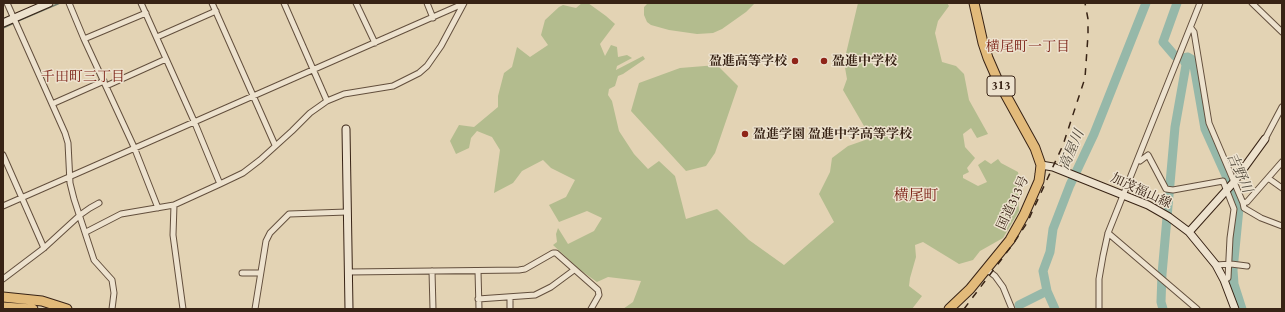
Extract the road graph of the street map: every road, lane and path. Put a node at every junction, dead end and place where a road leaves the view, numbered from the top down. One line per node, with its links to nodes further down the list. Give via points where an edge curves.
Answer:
1 (8, 3): 16 (street)
2 (49, 3): 16 (street)
3 (69, 3): 21 (street)
4 (141, 3): 14 (street)
5 (212, 3): 13 (street)
6 (284, 3): 24 (street)
7 (358, 3): 22 (street)
8 (427, 3): 15 (street)
9 (974, 3): 38 (highway, 国道313号 / 313, via 988,58 1035,148)
10 (1200, 3): 18 (street)
11 (1252, 3): 19 (street)
12 (463, 5): 15 (street); 27 (street, via 441,46 419,73 393,86 344,94)
13 (216, 11): 20 (street); 26 (street)
14 (146, 13): 20 (street); 21 (street)
15 (433, 18): 22 (street)
16 (15, 21): 17 (street); 28 (street)
17 (3, 23)
18 (1191, 28): 36 (street); 41 (street, via 1194,32 1209,123)
19 (1282, 32)
20 (157, 37): 23 (street)
21 (84, 39): 25 (street)
22 (375, 43): 24 (street)
23 (166, 59): 25 (street); 30 (street)
24 (313, 70): 26 (street); 27 (street)
25 (105, 84): 28 (street); 34 (street)
26 (254, 96): 30 (street); 33 (street)
27 (328, 101): 33 (street, via 310,113)
28 (52, 104): 39 (street, via 68,143)
29 (1282, 107): 32 (street)
30 (194, 122): 34 (street); 42 (street)
31 (346, 129): 52 (street)
32 (1265, 138): 41 (street)
33 (275, 145): 42 (street, via 243,173)
34 (134, 147): 39 (street); 51 (street)
35 (3, 155): 46 (street)
36 (1138, 159): 44 (street, via 1140,161 1148,154 1166,189 1223,181); 45 (street)
37 (1282, 162): 40 (street)
38 (1041, 165): 45 (street, 加茂福山線, via 1056,168); 62 (highway, 国道313号, via 1039,181 1018,228)
39 (69, 176): 46 (street); 53 (street)
40 (1268, 178): 43 (street); 48 (street, via 1247,202)
41 (1233, 183): 44 (street); 48 (street)
42 (220, 184): 50 (street)
43 (1282, 188)
44 (1227, 190): 56 (street); 60 (street, via 1234,209 1230,238)
45 (1123, 195): 56 (street, 加茂福山線, via 1166,215); 57 (street)
46 (22, 197): 49 (street); 58 (street)
47 (99, 203): 53 (street)
48 (1243, 203): 54 (street, via 1244,208)
49 (3, 206)
50 (174, 206): 51 (street); 78 (street, via 173,235)
51 (158, 208): 55 (street, via 121,214)
52 (347, 212): 66 (street); 68 (street, via 289,214 268,237)
53 (80, 215): 55 (street); 58 (street)
54 (1282, 226)
55 (86, 232): 77 (street, via 94,260 112,280)
56 (1189, 232): 59 (street, 加茂福山線)
57 (1108, 233): 87 (street, via 1099,279); 88 (street)
58 (44, 248): 69 (street)
59 (1216, 265): 60 (street); 70 (street, 加茂福山線)
60 (1232, 265): 61 (street); 70 (street, via 1228,278)
61 (1247, 266)
62 (986, 269): 85 (highway, 国道313号); 86 (street, via 1003,287)
63 (574, 270): 65 (street, via 553,253 525,269); 72 (street, via 535,295); 84 (street, via 598,290 599,295)
64 (432, 271): 65 (street); 66 (street); 81 (street)
65 (478, 271): 73 (street)
66 (349, 272): 80 (street)
67 (242, 273): 68 (street)
68 (260, 273): 79 (street)
69 (3, 279)
70 (1224, 280): 89 (street, 加茂福山線)
71 (3, 296): 76 (highway, via 42,301)
72 (510, 297): 73 (street); 83 (street)
73 (478, 299): 82 (street)
74 (3, 307): 75 (highway)
75 (33, 309)
76 (67, 309)
77 (112, 309)
78 (183, 309)
79 (254, 309)
80 (350, 309)
81 (433, 309)
82 (479, 309)
83 (510, 309)
84 (591, 309)
85 (949, 309)
86 (1012, 309)
87 (1099, 309)
88 (1197, 309)
89 (1235, 309)

